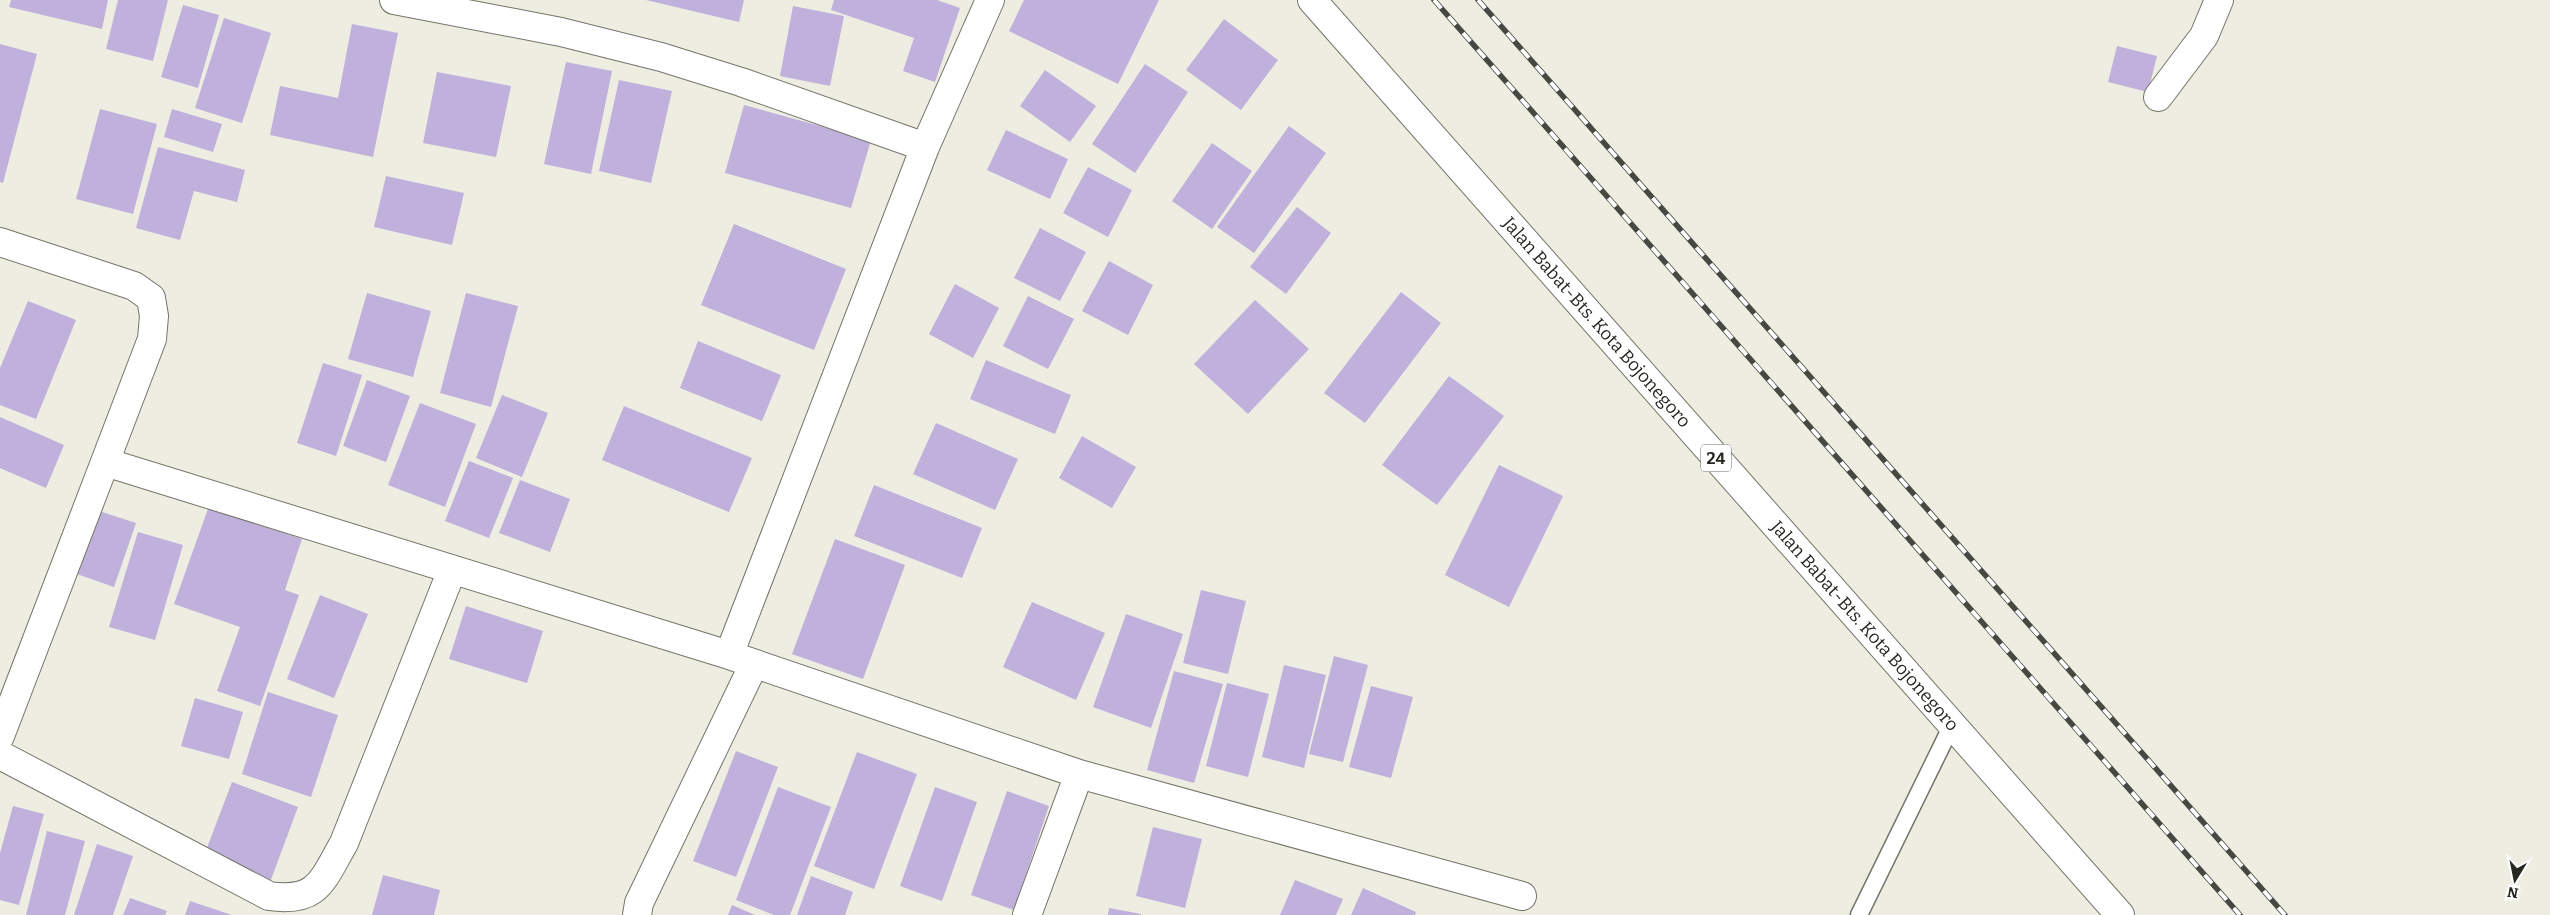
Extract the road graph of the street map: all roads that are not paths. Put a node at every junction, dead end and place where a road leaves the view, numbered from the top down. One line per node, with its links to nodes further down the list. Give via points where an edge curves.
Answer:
1 (394, 0): 6 (main road, via 561,32 660,58 741,82)
2 (990, 0): 6 (main road)
3 (1312, 0): 11 (main road, Jalan Babat-Bts. Kota Bojonegoro / 24)
4 (2219, 0): 5 (main road, via 2204,36)
5 (2158, 97)
6 (925, 147): 10 (main road)
7 (0, 242): 8 (main road, via 134,286 151,298 154,316 152,339)
8 (105, 462): 9 (main road); 12 (main road)
9 (452, 570): 10 (main road); 13 (main road, via 344,843 322,880 308,895 290,899 269,896)
10 (742, 659): 14 (main road); 16 (main road, via 639,903)
11 (1952, 725): 18 (lane); 19 (main road, Jalan Babat-Bts. Kota Bojonegoro / 24)
12 (0, 736)
13 (0, 755)
14 (1079, 774): 15 (main road); 17 (main road)
15 (1522, 896)
16 (637, 915)
17 (1027, 915)
18 (1858, 915)
19 (2120, 915)

